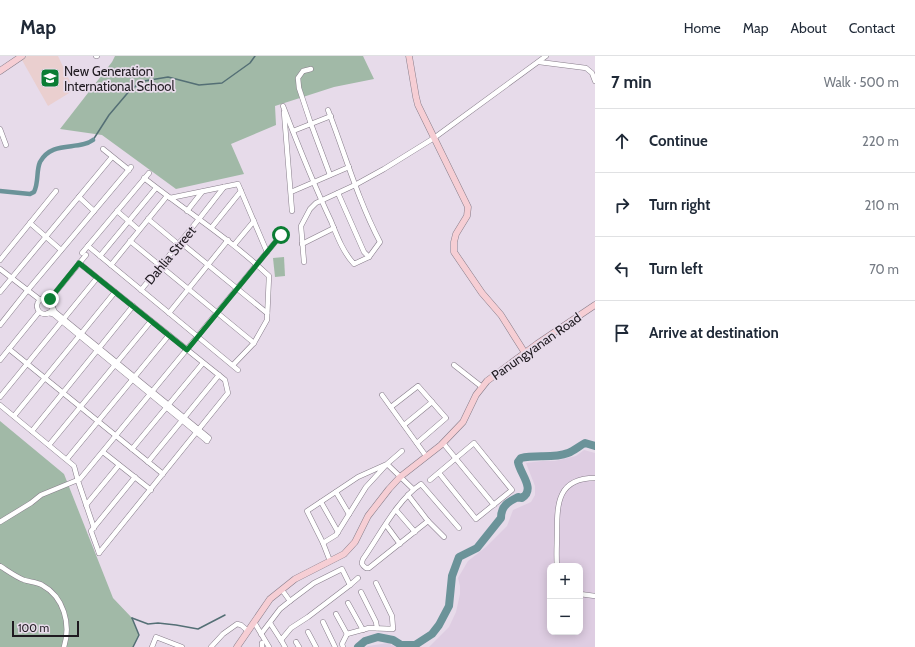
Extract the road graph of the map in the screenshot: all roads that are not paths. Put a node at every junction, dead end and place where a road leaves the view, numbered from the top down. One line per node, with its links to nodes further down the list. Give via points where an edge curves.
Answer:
1 (22, 56): 6 (main road)
2 (409, 56): 13 (main road, via 416,97)
3 (546, 56): 4 (street)
4 (539, 62): 7 (street, via 586,68 592,73); 13 (street)
5 (311, 69): 10 (street, via 303,71 298,78)
6 (0, 71)
7 (595, 81)
8 (328, 110): 9 (street)
9 (331, 116): 10 (street); 17 (street)
10 (311, 124): 12 (street); 19 (street)
11 (0, 130): 14 (street)
12 (293, 131): 21 (street); 28 (street, via 284,106)
13 (434, 138): 22 (street); 93 (main road, via 468,207 467,216 456,234 454,252 482,293 501,315)
14 (6, 145)
15 (103, 149): 16 (street)
16 (112, 157): 30 (street); 33 (street, via 130,169)
17 (348, 167): 19 (street); 22 (street)
18 (149, 173): 20 (street)
19 (330, 175): 21 (street)
20 (144, 178): 24 (street); 34 (street)
21 (313, 184): 28 (street); 32 (street)
22 (355, 185): 29 (street); 56 (street, via 380,242)
23 (224, 187): 26 (street, via 238,184); 27 (street); 38 (street, Dahlia Street)
24 (156, 188): 31 (street); 39 (street)
25 (56, 191): 41 (street)
26 (241, 191): 40 (street); 42 (street)
27 (202, 192): 31 (street); 35 (street)
28 (291, 192): 36 (street)
29 (338, 193): 32 (street); 56 (street, via 364,252)
30 (80, 197): 33 (street); 46 (street)
31 (168, 197): 35 (street); 37 (street)
32 (321, 201): 43 (street); 50 (street, via 310,209 304,219 301,226)
33 (94, 211): 53 (street)
34 (117, 211): 39 (street); 52 (street)
35 (186, 211): 38 (street)
36 (292, 211)
37 (148, 219): 44 (street); 49 (street)
38 (199, 219): 42 (street); 49 (street, Dahlia Street)
39 (129, 221): 44 (street); 55 (street)
40 (254, 221): 51 (street); 54 (street)
41 (30, 223): 46 (street); 57 (street)
42 (212, 227): 47 (street)
43 (334, 228): 50 (street); 56 (street, via 354,264)
44 (139, 230): 48 (street)
45 (281, 235): 54 (street)
46 (46, 237): 53 (street); 65 (street)
47 (228, 240): 51 (street); 62 (street)
48 (130, 241): 61 (street); 63 (street)
49 (179, 243): 62 (street); 63 (street, Dahlia Street)
50 (302, 244): 58 (street)
51 (234, 245): 60 (street)
52 (88, 246): 55 (street); 59 (street)
53 (61, 250): 70 (street)
54 (267, 252): 60 (street)
55 (100, 256): 61 (street)
56 (369, 257)
57 (0, 260)
58 (304, 262)
59 (79, 263): 66 (street); 73 (street)
60 (257, 264): 68 (street); 82 (street, via 269,276)
61 (111, 265): 69 (street)
62 (208, 265): 67 (street); 68 (street)
63 (161, 266): 67 (street); 69 (street, Dahlia Street)
64 (0, 269): 65 (street)
65 (11, 278): 70 (street); 71 (street)
66 (97, 278): 72 (street); 83 (street)
67 (188, 289): 80 (street); 81 (street)
68 (237, 289): 81 (street); 82 (street)
69 (141, 290): 80 (street)
70 (27, 291): 74 (street); 85 (street)
71 (0, 292)
72 (115, 292): 76 (street); 86 (street)
73 (50, 299): 74 (street, via 46,297); 77 (street)
74 (38, 301): 78 (street, via 36,307)
75 (595, 305): 93 (main road, Panungyanan Road)
76 (133, 306): 84 (street); 91 (street)
77 (53, 308): 79 (street); 83 (street)
78 (39, 312): 79 (street); 90 (street)
79 (48, 313): 83 (street)
80 (169, 313): 88 (street)
81 (217, 313): 88 (street); 89 (street)
82 (267, 313): 89 (street, via 267,320)
83 (62, 320): 86 (street); 96 (street)
84 (151, 321): 87 (street); 97 (street)
85 (0, 325)
86 (80, 335): 91 (street); 102 (street)
87 (168, 335): 92 (street); 103 (street)
88 (198, 336): 92 (street); 98 (street)
89 (254, 343): 98 (street)
90 (9, 349): 94 (street); 96 (street)
91 (98, 350): 97 (street); 105 (street)
92 (187, 350): 95 (street); 106 (street)
93 (525, 353): 104 (main road, Panungyanan Road)
94 (0, 360)
95 (203, 363): 101 (street); 111 (street)
96 (27, 364): 102 (street); 108 (street)
97 (115, 364): 103 (street); 112 (street)
98 (233, 365): 100 (street)
99 (454, 365): 104 (street)
100 (238, 370)
101 (219, 375): 115 (street); 119 (street, via 225,380 228,394)
102 (45, 378): 105 (street); 114 (street)
103 (133, 378): 106 (street); 116 (street)
104 (482, 386): 122 (main road, Panungyanan Road, via 463,422)
105 (63, 392): 112 (street); 118 (street)
106 (151, 393): 111 (street); 120 (street)
107 (382, 394): 113 (street)
108 (0, 397)
109 (432, 402): 113 (street, via 418,386); 117 (street); 121 (street, via 446,418)
110 (0, 405): 114 (street)
111 (167, 406): 115 (street); 124 (street)
112 (80, 407): 116 (street); 123 (street)
113 (391, 407): 117 (street)
114 (14, 416): 118 (street)
115 (183, 419): 119 (street); 130 (street)
116 (98, 421): 120 (street); 129 (street)
117 (404, 425): 121 (street)
118 (32, 430): 123 (street)
119 (198, 432): 134 (street)
120 (116, 436): 124 (street); 126 (street)
121 (417, 443): 127 (street)
122 (443, 443): 127 (main road, Panungyanan Road); 128 (street)
123 (49, 445): 129 (street)
124 (132, 449): 130 (street)
125 (402, 451): 131 (street)
126 (103, 452): 132 (street); 139 (street)
127 (426, 456): 136 (main road, Panungyanan Road)
128 (456, 458): 133 (street); 146 (street); 146 (street, via 474,443 512,490)
129 (67, 459): 139 (street, via 74,466)
130 (148, 462): 134 (street)
131 (387, 464): 136 (street); 142 (street, via 358,477); 148 (street, via 366,487)
132 (119, 465): 135 (street); 145 (street)
133 (439, 473): 138 (street); 146 (street, via 476,519)
134 (163, 474): 141 (street)
135 (135, 477): 141 (street); 152 (street)
136 (400, 477): 140 (street); 159 (main road, Panungyanan Road, via 368,516 355,542 344,554)
137 (595, 478): 160 (street, via 584,478 574,483 560,499 557,508)
138 (430, 480)
139 (78, 481): 145 (street); 150 (street, via 41,495)
140 (413, 489): 143 (street); 153 (street, via 421,484)
141 (151, 490): 152 (street, via 99,553 91,531)
142 (336, 492): 144 (street); 148 (street)
143 (408, 495): 147 (street); 149 (street)
144 (321, 502): 154 (street); 157 (street, via 307,511)
145 (86, 505): 152 (street)
146 (494, 505)
147 (396, 510): 151 (street); 155 (street)
148 (349, 514): 154 (street)
149 (428, 521): 155 (street); 156 (street)
150 (0, 522)
151 (386, 525): 158 (street); 158 (street, via 363,559 363,566 369,568)
152 (94, 528)
153 (459, 528)
154 (338, 532): 157 (street)
155 (415, 532): 158 (street)
156 (444, 537)
157 (323, 543): 159 (street)
158 (400, 544)
159 (330, 561): 165 (main road, Panungyanan Road, via 295,579)
160 (557, 563)
161 (0, 566): 183 (street, via 23,580 42,585 57,597 66,621)
162 (358, 578): 164 (street)
163 (376, 583): 175 (street, via 392,616 393,629)
164 (350, 585): 169 (street, via 342,569 314,583); 181 (street, via 291,628)
165 (282, 590): 169 (street); 172 (main road, Panungyanan Road, via 270,599)
166 (361, 592): 175 (street)
167 (583, 594): 168 (street)
168 (595, 596)
169 (290, 601): 174 (street, via 280,609)
170 (348, 603): 176 (street)
171 (336, 614): 180 (street)
172 (254, 622): 177 (main road, Panungyanan Road); 179 (street)
173 (324, 622): 192 (street)
174 (270, 623): 179 (street); 181 (street)
175 (377, 628): 176 (street)
176 (363, 630): 180 (street)
177 (248, 631): 186 (street, via 241,624 237,624); 187 (main road, Panungyanan Road)
178 (308, 632): 191 (street)
179 (261, 634): 188 (street)
180 (347, 634): 193 (street)
181 (281, 640): 189 (street)
182 (296, 642): 190 (street)
183 (64, 647)
184 (152, 647): 185 (street, via 156,637)
185 (182, 647)
186 (211, 647)
187 (237, 647)
188 (270, 647)
189 (285, 647)
190 (299, 647)
191 (316, 647)
192 (335, 647)
193 (343, 647)

